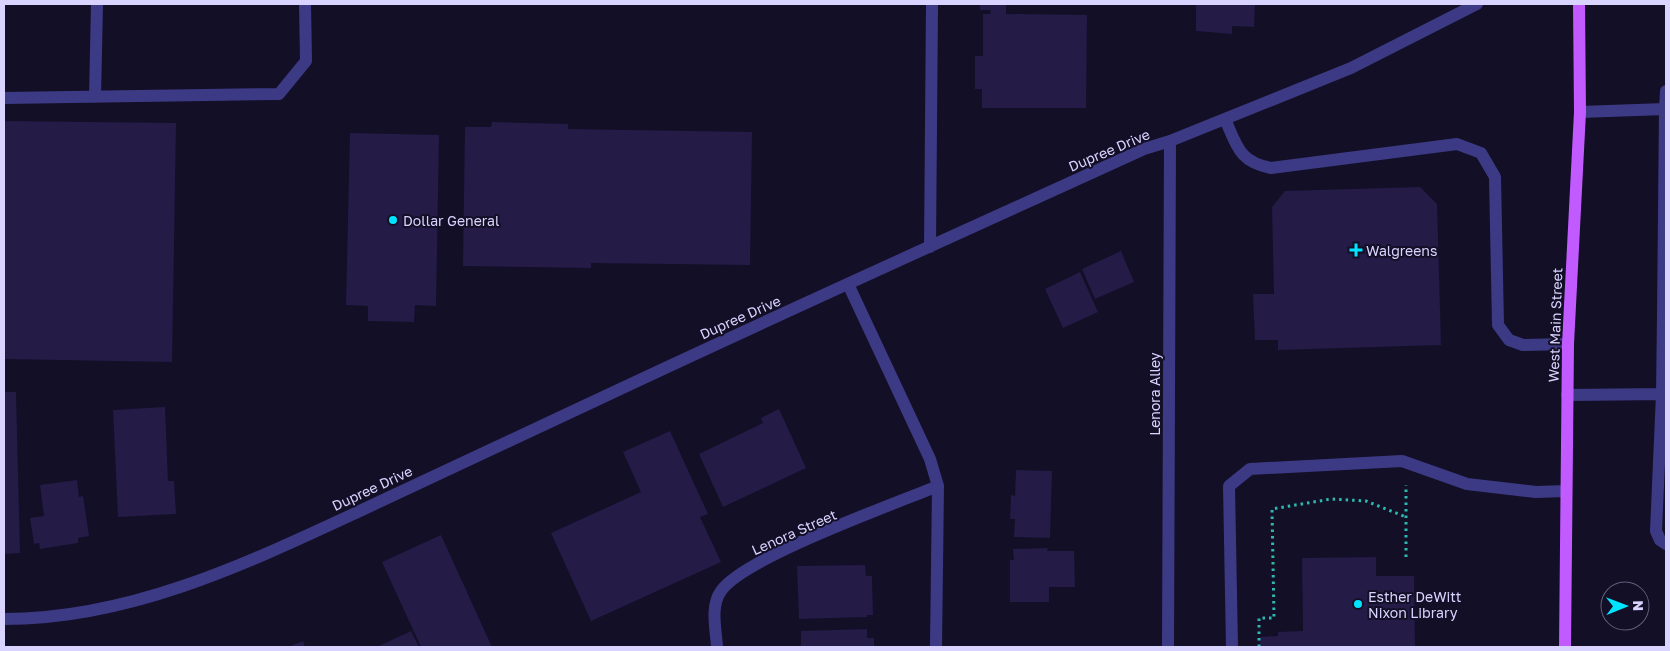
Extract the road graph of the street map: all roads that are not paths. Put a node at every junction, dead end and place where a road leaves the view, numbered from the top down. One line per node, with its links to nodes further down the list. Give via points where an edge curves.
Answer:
1 (97, 4): 7 (street)
2 (306, 4): 7 (street, via 306,61 279,94)
3 (932, 4): 13 (street)
4 (1477, 4): 11 (street, Dupree Drive, via 1351,68)
5 (1579, 4): 10 (main road, West Main Street)
6 (1666, 91): 9 (street)
7 (95, 97): 8 (street)
8 (4, 98)
9 (1665, 109): 10 (street); 15 (street)
10 (1580, 112): 16 (main road, West Main Street)
11 (1225, 119): 12 (street, Dupree Drive); 16 (street, via 1240,154 1255,165 1271,168 1457,144 1481,154 1495,177 1498,325 1509,340 1523,345)
12 (1170, 141): 13 (street, Dupree Drive, via 1144,149); 26 (street, Lenora Alley)
13 (930, 247): 14 (street, Dupree Drive)
14 (848, 284): 20 (street, via 930,459); 23 (street, Dupree Drive, via 294,542 206,579 137,601 79,613)
15 (1664, 315): 17 (street)
16 (1568, 344): 18 (main road, West Main Street)
17 (1664, 394): 18 (street); 19 (street)
18 (1567, 395): 21 (main road, West Main Street)
19 (1663, 447): 22 (street, via 1656,531)
20 (938, 486): 24 (street, Lenora Street, via 774,554 731,579 720,592 715,606); 25 (street)
21 (1566, 491): 27 (street, via 1536,492 1467,484 1402,461 1250,469 1229,486); 28 (main road, West Main Street)
22 (1666, 544)
23 (4, 619)
24 (717, 647)
25 (936, 647)
26 (1168, 647)
27 (1232, 647)
28 (1565, 647)

